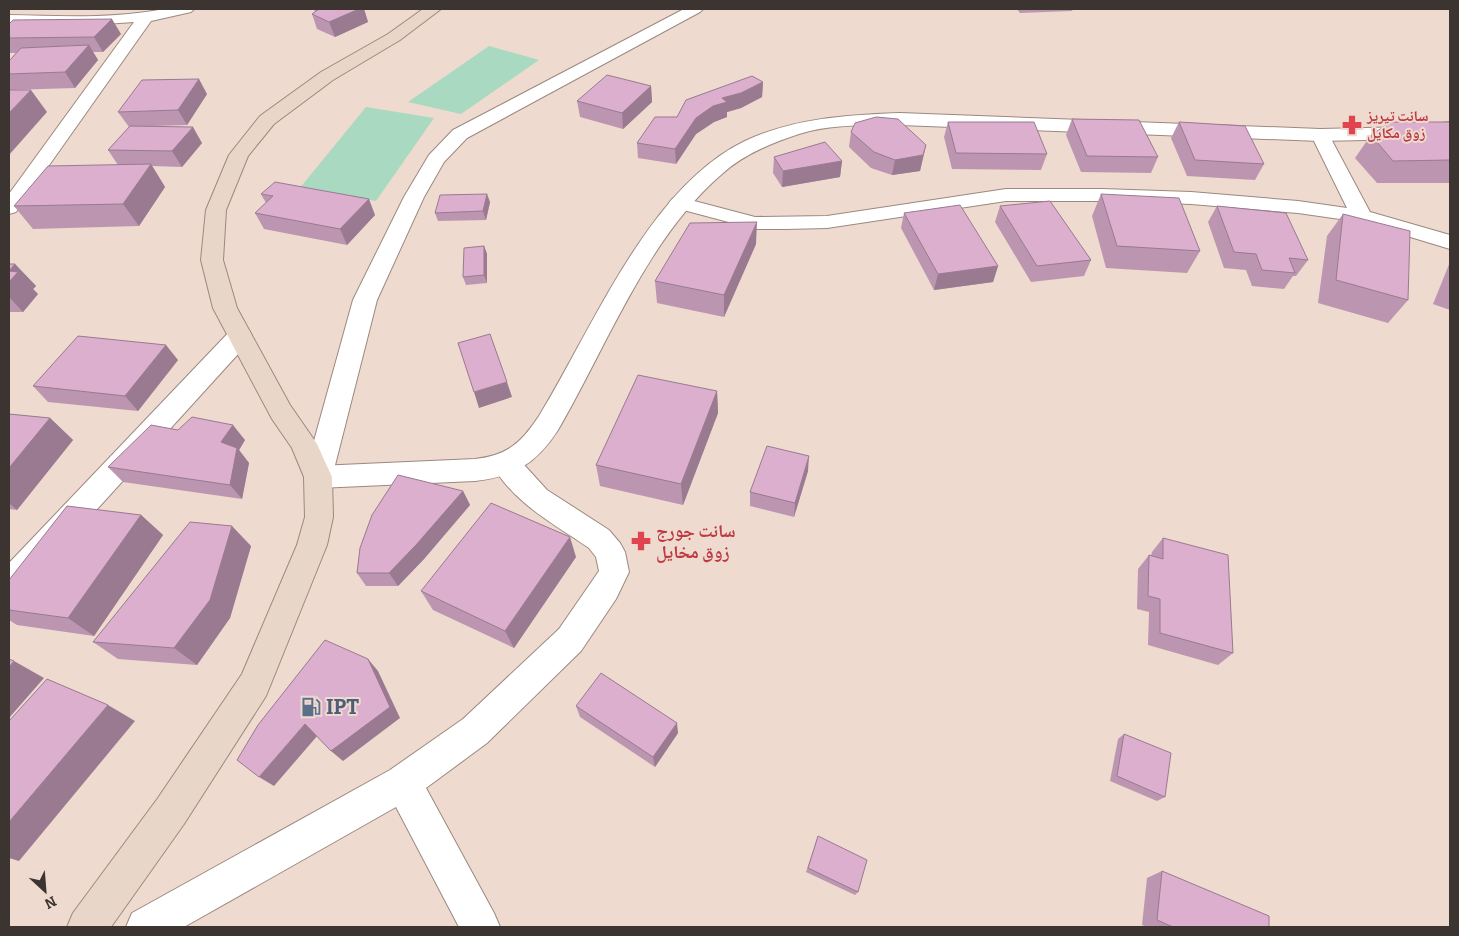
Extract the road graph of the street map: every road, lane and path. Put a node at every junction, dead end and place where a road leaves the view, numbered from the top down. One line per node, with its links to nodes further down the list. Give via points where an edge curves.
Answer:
1 (186, 9): 4 (street)
2 (695, 9): 14 (street, via 460,134 436,159 414,196 365,300)
3 (428, 10): 12 (main road, via 394,37 290,101 267,120 239,155 216,210 212,260 225,308)
4 (146, 17): 5 (street, via 61,22); 9 (street)
5 (9, 20)
6 (1450, 128): 7 (street, via 1412,133)
7 (1320, 135): 8 (street, via 1010,122 847,120 791,130 747,147 722,164); 10 (street)
8 (679, 203): 10 (street, via 755,223 845,219 1006,195 1102,194 1191,198); 13 (street, via 650,240 539,436 525,454)
9 (9, 208)
10 (1362, 216): 11 (street)
11 (1450, 242)
12 (240, 336): 14 (main road, via 281,412 304,444); 15 (street)
13 (506, 464): 14 (street, via 430,473); 16 (street, via 537,498 599,539 610,552 614,572 606,589 563,647 475,731)
14 (318, 477): 17 (main road, via 319,517 312,545 254,685 171,811)
15 (9, 584)
16 (403, 783): 18 (street); 19 (street)
17 (87, 927)
18 (146, 927)
19 (480, 927)

